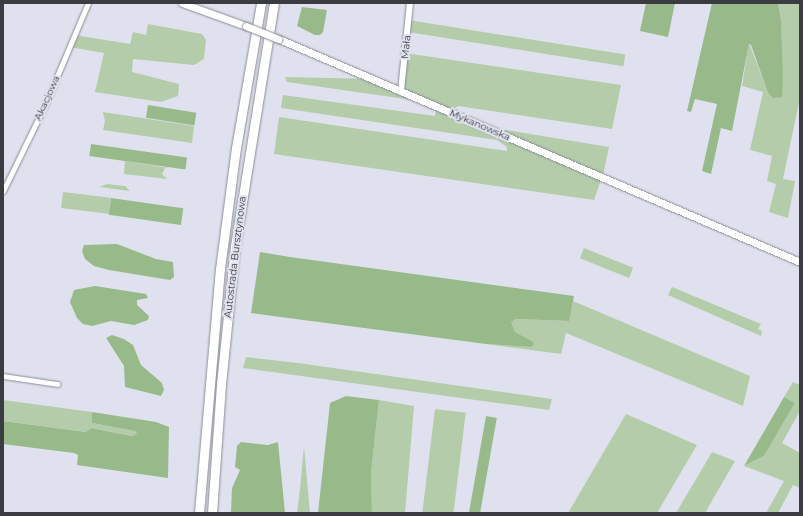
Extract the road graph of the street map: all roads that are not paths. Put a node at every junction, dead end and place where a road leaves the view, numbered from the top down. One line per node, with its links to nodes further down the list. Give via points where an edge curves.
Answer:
1 (88, 3): 7 (street, Akacjowa, via 44,107)
2 (182, 3): 6 (main road, Mykanowska, bridge, via 279,39)
3 (261, 3): 11 (highway, Autostrada Bursztynowa, via 223,242)
4 (274, 3): 12 (highway, Autostrada Bursztynowa, via 234,253 221,377)
5 (410, 3): 6 (street, Mała)
6 (401, 91): 8 (main road, Mykanowska)
7 (3, 191)
8 (800, 262)
9 (3, 376): 10 (street)
10 (57, 384)
11 (199, 513)
12 (212, 513)

